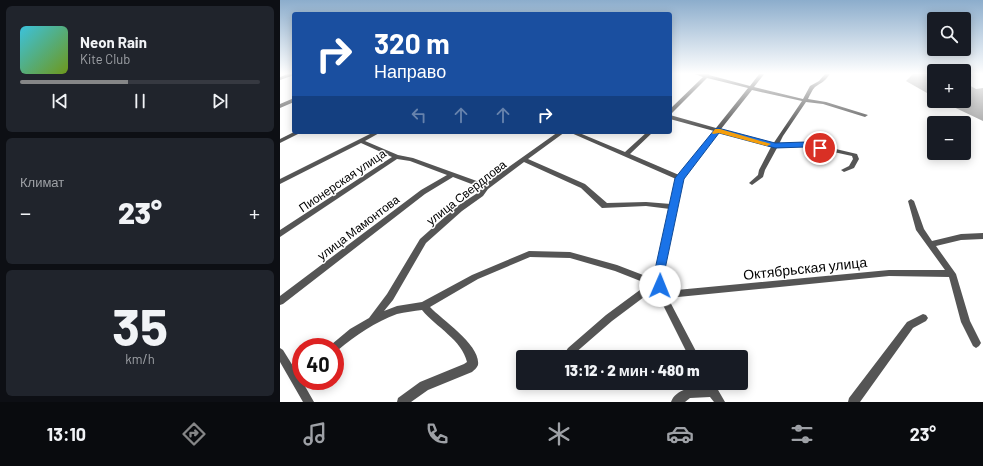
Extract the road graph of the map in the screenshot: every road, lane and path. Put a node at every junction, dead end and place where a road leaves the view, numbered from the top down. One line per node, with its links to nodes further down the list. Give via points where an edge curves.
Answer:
1 (690, 92): 8 (street)
2 (749, 92): 11 (street)
3 (768, 92): 5 (street)
4 (809, 92): 5 (street)
5 (804, 100): 9 (street); 19 (street)
6 (292, 101): 7 (street)
7 (280, 106)
8 (672, 110)
9 (865, 115)
10 (672, 118): 11 (street)
11 (718, 130): 19 (street); 25 (street)
12 (295, 134): 17 (street)
13 (374, 134): 18 (street)
14 (559, 134): 22 (street, улица Свердлова)
15 (577, 134): 20 (street)
16 (648, 134): 20 (street)
17 (280, 141)
18 (361, 141): 21 (street); 26 (street)
19 (775, 146): 23 (street, via 806,144 855,155 852,167); 27 (street, via 761,176)
20 (626, 155): 25 (street)
21 (396, 157): 24 (street, via 411,159); 31 (street, Пионерская улица)
22 (524, 160): 28 (street, улица Свердлова); 30 (street, via 583,186 605,206 646,204)
23 (844, 170)
24 (452, 175): 28 (street); 37 (street, улица Мамонтова, via 423,192)
25 (680, 178): 30 (street)
26 (280, 182)
27 (752, 183)
28 (486, 187): 40 (street, улица Свердлова, via 481,194 459,209 423,241 390,297)
29 (912, 202): 33 (street, via 920,230)
30 (674, 207): 35 (street)
31 (280, 234)
32 (983, 236): 33 (street, via 961,237)
33 (932, 244): 34 (street)
34 (952, 274): 36 (street, Октябрьская улица, via 889,272); 42 (street, via 966,322)
35 (658, 285): 36 (street); 38 (street, via 617,268 570,255 529,254 475,277); 43 (street, via 609,318)
36 (662, 295): 44 (street)
37 (280, 301)
38 (424, 306): 40 (street, via 397,310); 51 (street, via 453,333 472,357 473,364 424,386)
39 (923, 318): 54 (street, via 910,325)
40 (372, 321): 41 (street)
41 (344, 340)
42 (976, 344)
43 (572, 350)
44 (690, 350)
45 (280, 353): 46 (street)
46 (292, 369)
47 (304, 390): 50 (street)
48 (699, 390): 52 (street, via 688,393)
49 (712, 390): 53 (street)
50 (309, 402)
51 (402, 402)
52 (676, 402)
53 (720, 402)
54 (853, 402)

